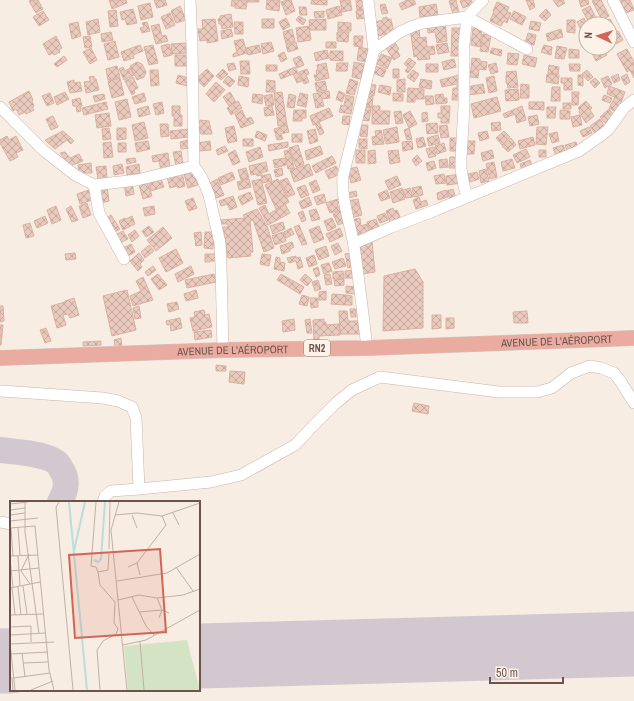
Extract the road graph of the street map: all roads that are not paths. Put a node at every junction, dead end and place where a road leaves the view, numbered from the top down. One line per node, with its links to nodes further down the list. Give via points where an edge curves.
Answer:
1 (190, 0): 11 (street)
2 (368, 0): 8 (street)
3 (483, 0): 5 (street)
4 (613, 0): 6 (street)
5 (466, 16): 7 (street); 8 (street, via 413,26); 13 (street, via 461,169)
6 (634, 42)
7 (527, 49)
8 (374, 50): 14 (street, via 342,176 342,195)
9 (634, 100): 13 (street, via 624,108 608,130 578,151)
10 (0, 107): 12 (street, via 43,150 75,175)
11 (194, 166): 12 (street, via 137,180); 18 (street, via 208,195 220,243)
12 (94, 185): 15 (street, via 99,213)
13 (467, 197): 14 (street)
14 (354, 244): 17 (street)
15 (124, 259)
16 (634, 338): 17 (highway, AVENUE DE L'AÉROPORT / RN2)
17 (368, 348): 18 (highway, AVENUE DE L'AÉROPORT / RN2)
18 (223, 350): 19 (highway, AVENUE DE L'AÉROPORT / RN2)
19 (0, 358)
20 (1, 391): 22 (street, via 103,398 132,407 136,418)
21 (634, 402): 22 (street, via 614,373 590,366 571,373 552,388 536,392 499,392 380,377 352,390 295,445 241,475 211,482)
22 (140, 489): 23 (street, via 111,491)
23 (103, 501)
24 (0, 522): 25 (street)
25 (10, 524)

